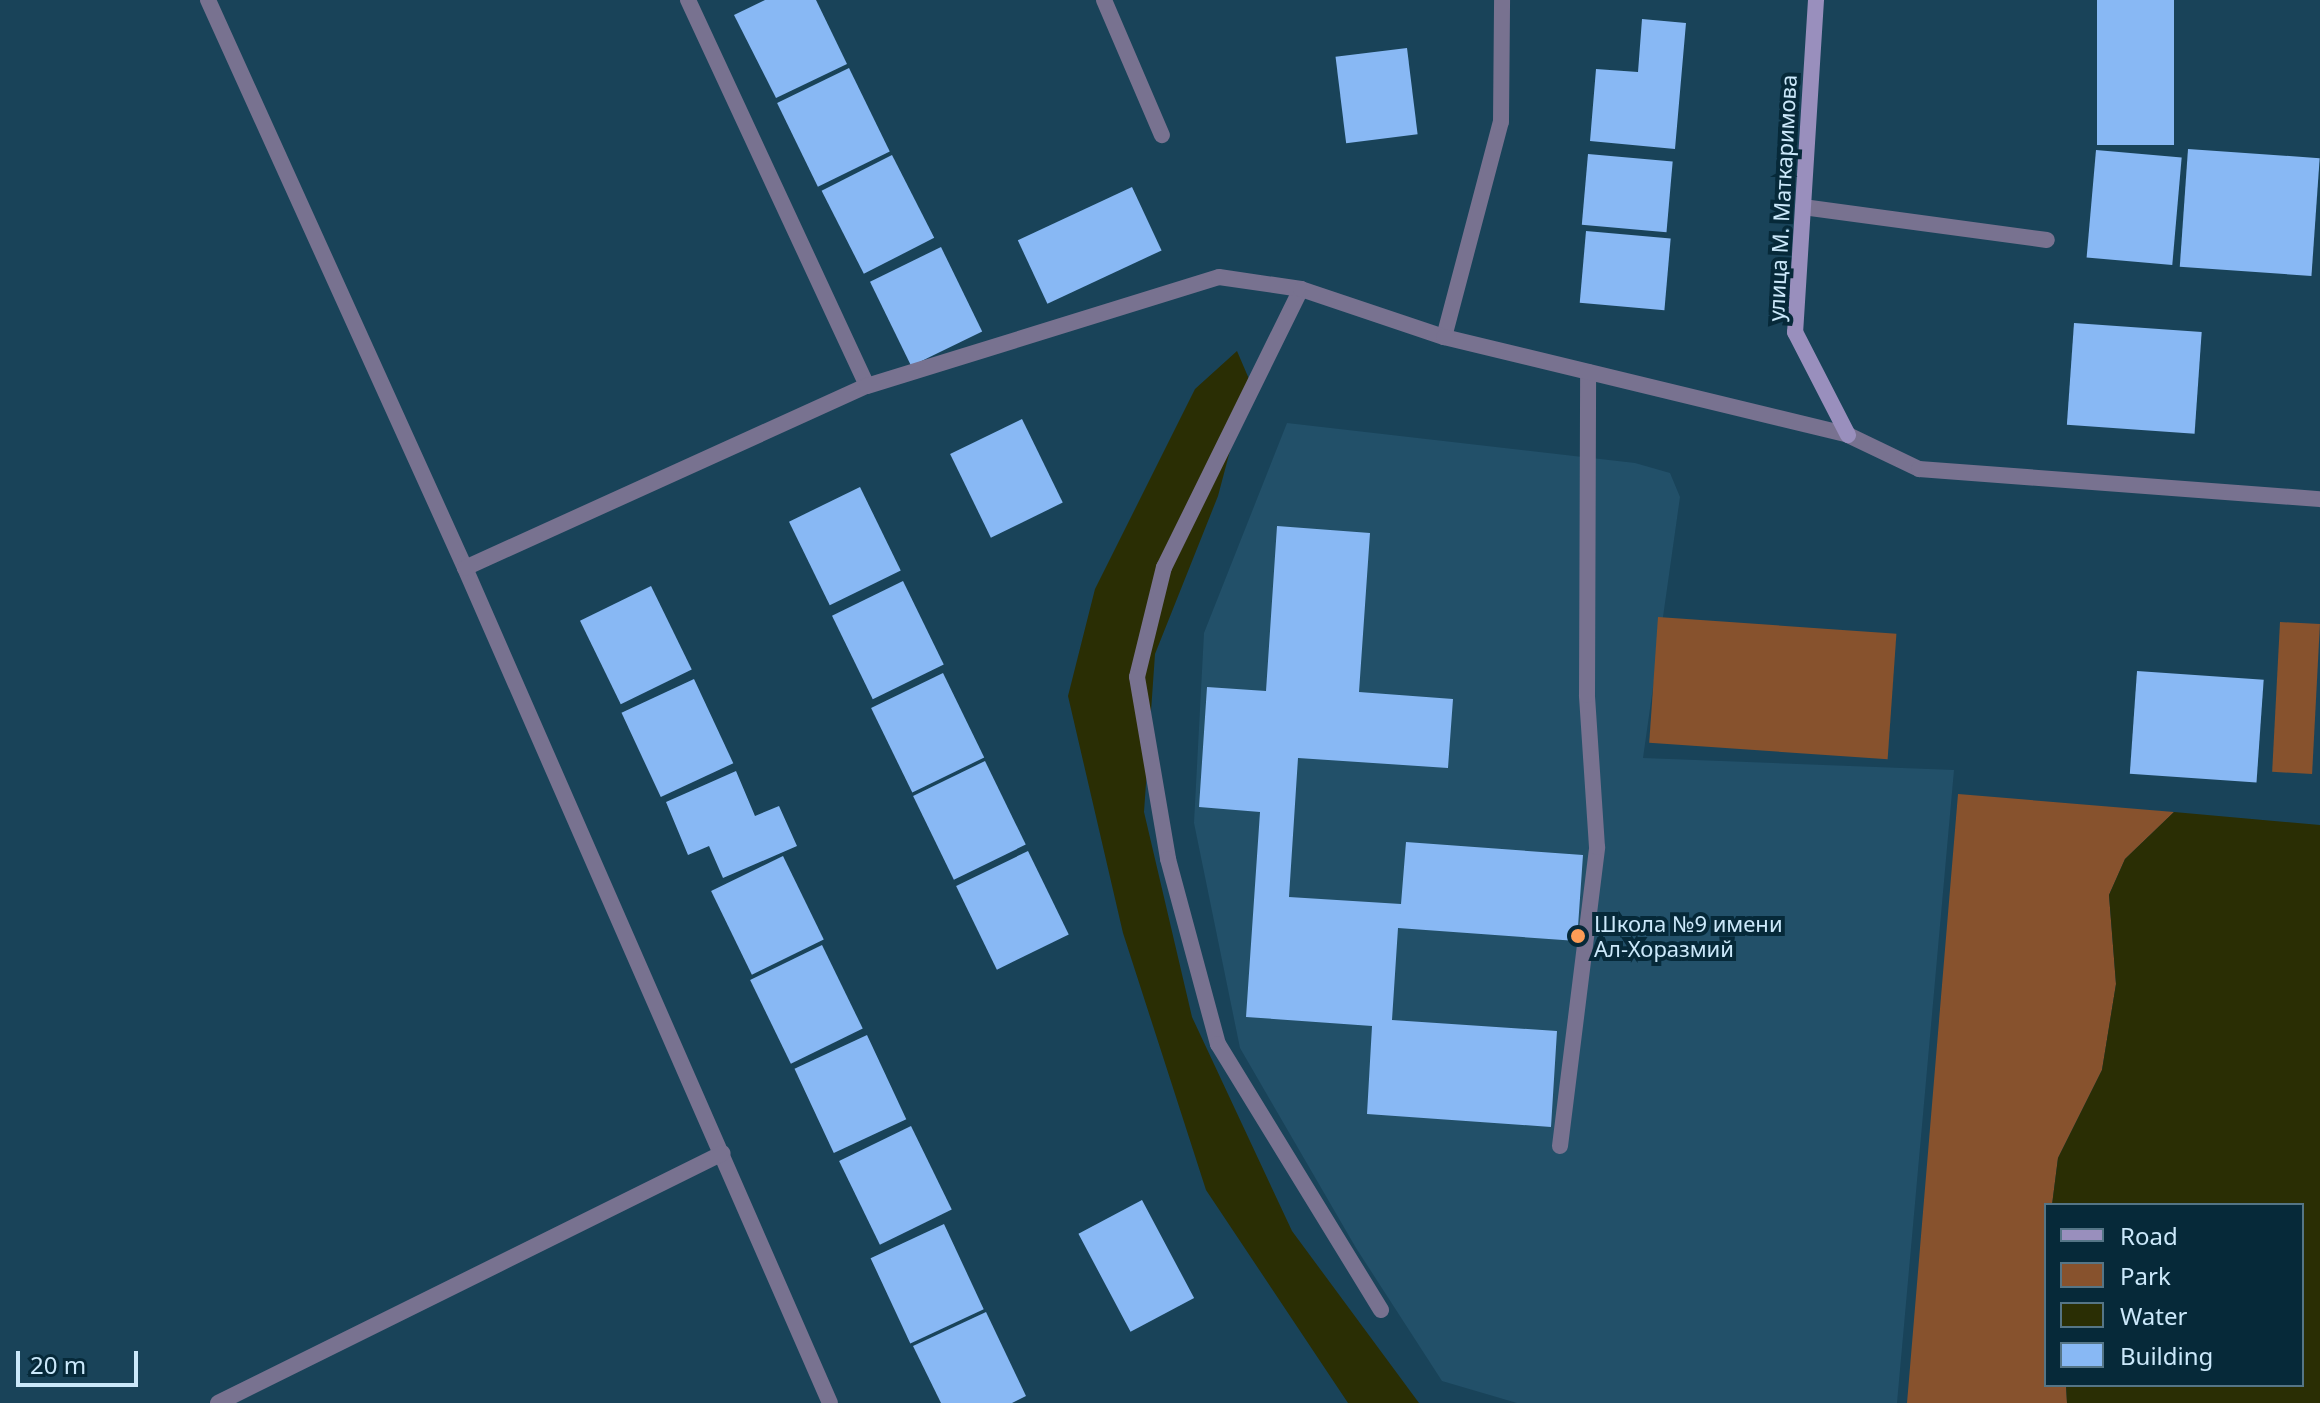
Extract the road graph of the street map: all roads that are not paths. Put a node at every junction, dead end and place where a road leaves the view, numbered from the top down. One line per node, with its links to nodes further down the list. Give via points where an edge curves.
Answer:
1 (208, 0): 15 (street)
2 (688, 0): 12 (street)
3 (1104, 0): 6 (street)
4 (1502, 0): 10 (street, via 1501,122)
5 (1816, 0): 7 (street, улица М. Маткаримова)
6 (1162, 135)
7 (1803, 207): 8 (street); 13 (street, улица М. Маткаримова, via 1795,332)
8 (2047, 240)
9 (1301, 289): 10 (street); 12 (street, via 1219,277); 18 (street, via 1164,567 1137,677 1168,859 1218,1044)
10 (1444, 337): 11 (street)
11 (1588, 372): 13 (street); 16 (street, via 1587,695 1597,847)
12 (867, 386): 15 (street)
13 (1848, 435): 14 (street, via 1919,469)
14 (2320, 499)
15 (465, 568): 17 (street)
16 (1560, 1146)
17 (723, 1153): 19 (street); 21 (street)
18 (1381, 1310)
19 (245, 1398): 20 (street)
20 (218, 1403)
21 (830, 1403)

